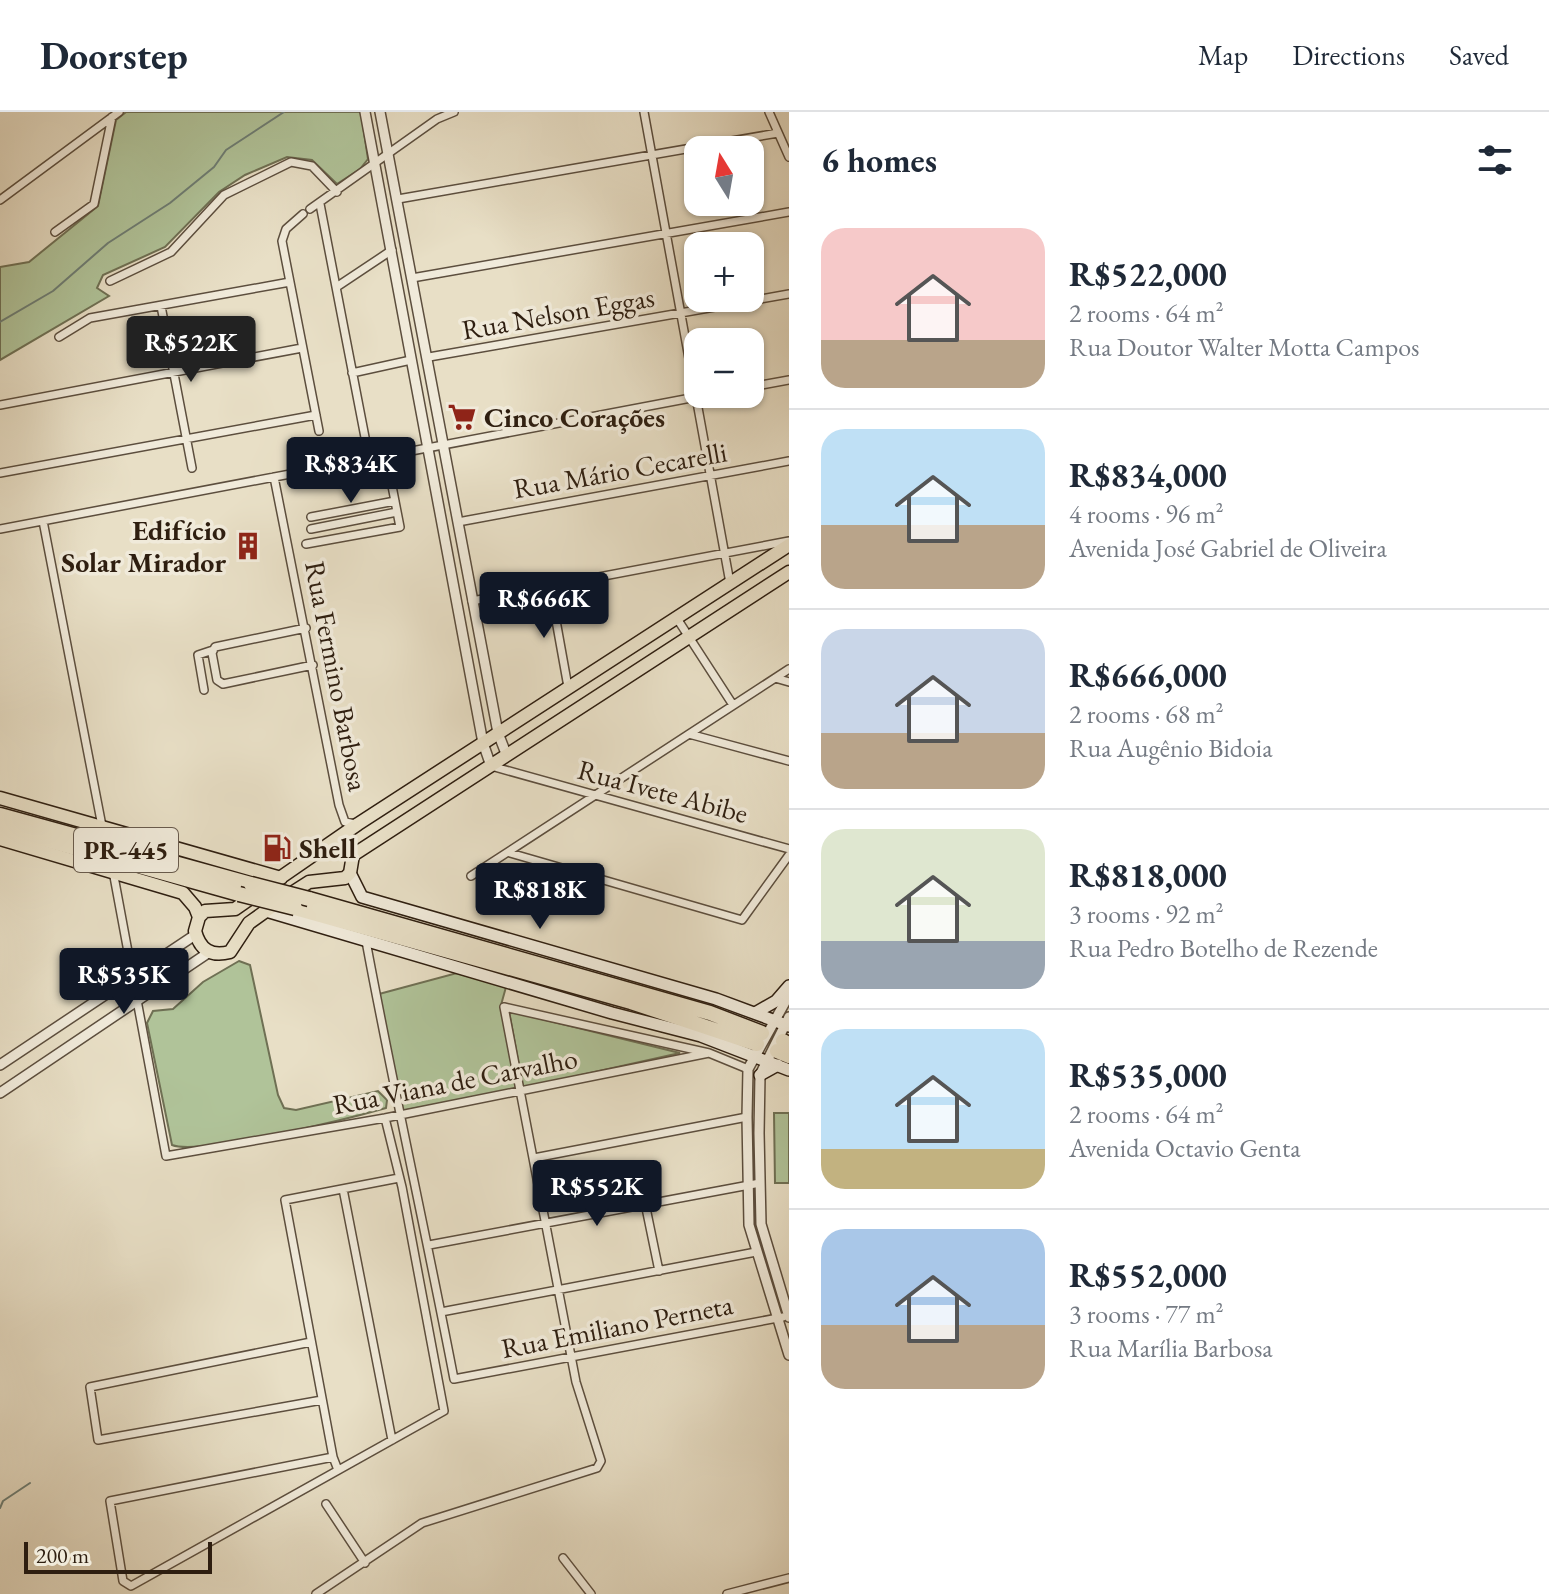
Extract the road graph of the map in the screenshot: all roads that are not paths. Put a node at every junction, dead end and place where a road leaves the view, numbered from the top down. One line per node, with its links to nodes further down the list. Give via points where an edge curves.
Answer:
1 (365, 112): 11 (street)
2 (380, 112): 9 (street)
3 (454, 112): 9 (street)
4 (644, 112): 8 (street)
5 (769, 112): 7 (street)
6 (115, 115): 14 (street); 17 (street, via 94,204)
7 (778, 133): 8 (street); 10 (street)
8 (651, 153): 13 (street); 18 (street)
9 (389, 154): 11 (street); 13 (street)
10 (789, 157)
11 (376, 163): 12 (street); 19 (street)
12 (337, 192): 15 (street); 21 (street, via 312,166 291,162 224,195 171,252)
13 (398, 199): 20 (street)
14 (0, 200)
15 (320, 204): 22 (street, via 282,236); 23 (street)
16 (789, 212): 18 (street)
17 (55, 232)
18 (664, 233): 20 (street); 26 (street)
19 (392, 250): 23 (street); 31 (street)
20 (412, 278): 30 (street)
21 (110, 281)
22 (290, 282): 25 (street); 29 (street)
23 (338, 286): 33 (street)
24 (789, 294): 26 (street, Rua Nelson Eggas)
25 (161, 306): 27 (street, via 90,318); 32 (street)
26 (680, 314): 28 (street); 30 (street, Rua Nelson Eggas)
27 (59, 337)
28 (684, 338)
29 (302, 348): 32 (street); 39 (street)
30 (429, 357): 42 (street)
31 (411, 360): 33 (street); 43 (street)
32 (173, 373): 37 (street); 41 (street)
33 (352, 373): 45 (street)
34 (789, 380): 35 (street)
35 (764, 384)
36 (684, 399): 42 (street)
37 (0, 405)
38 (696, 408): 49 (street)
39 (316, 415): 40 (street); 41 (street)
40 (319, 431)
41 (186, 439): 47 (street); 48 (street)
42 (444, 443): 43 (street); 55 (street)
43 (429, 446): 44 (street); 78 (street)
44 (386, 455): 45 (street); 51 (street)
45 (369, 458): 50 (street)
46 (789, 461): 49 (street, Rua Mário Cecarelli)
47 (192, 468)
48 (0, 473)
49 (709, 475): 55 (street, Rua Mário Cecarelli); 60 (street)
50 (274, 477): 54 (street); 66 (street, Rua Fermino Barbosa)
51 (395, 501): 52 (street); 53 (street)
52 (397, 512): 57 (street); 59 (street, via 400,527)
53 (311, 517)
54 (43, 521): 56 (street); 87 (street)
55 (458, 522): 64 (street)
56 (0, 529)
57 (311, 529)
58 (789, 543): 60 (street); 62 (main road)
59 (306, 544)
60 (724, 554): 62 (street); 63 (street)
61 (789, 572): 67 (main road)
62 (730, 583): 65 (main road)
63 (550, 587): 64 (street); 73 (street)
64 (472, 601): 76 (street)
65 (676, 617): 67 (street); 73 (main road)
66 (306, 628): 68 (street); 69 (street, Rua Fermino Barbosa)
67 (689, 637): 75 (street); 79 (main road)
68 (213, 650): 69 (street, via 217,680 223,684); 74 (street, via 198,655)
69 (313, 665): 86 (street, Rua Fermino Barbosa, via 342,817)
70 (789, 669): 71 (street)
71 (775, 678): 72 (street); 75 (street)
72 (789, 682)
73 (568, 687): 76 (main road)
74 (204, 690)
75 (733, 705): 77 (street)
76 (498, 733): 78 (main road); 79 (street)
77 (689, 734): 80 (street); 83 (street)
78 (483, 743): 81 (street); 86 (main road)
79 (507, 756): 81 (main road); 82 (street)
80 (789, 761)
81 (491, 766): 82 (street, Rua Ivete Abibe); 93 (main road)
82 (526, 776): 83 (street, Rua Ivete Abibe)
83 (593, 795): 91 (street, Rua Ivete Abibe); 92 (street)
84 (0, 798): 87 (main road)
85 (0, 815): 98 (highway, PR-445)
86 (358, 824): 90 (main road)
87 (102, 826): 97 (main road)
88 (0, 827): 98 (highway, PR-445)
89 (0, 839): 94 (main road, PR-445)
90 (334, 841): 93 (main road); 97 (main road)
91 (789, 852): 92 (street, via 742,920)
92 (510, 853): 96 (street)
93 (353, 855): 95 (main road)
94 (112, 871): 100 (main road, via 183,893); 104 (street)
95 (350, 873): 99 (main road, via 337,882 309,882); 108 (main road, via 362,897)
96 (471, 876)
97 (281, 878): 100 (main road, via 235,909 218,908)
98 (245, 889): 110 (highway, PR-445, bridge, via 295,908 631,1002); 110 (highway, PR-445, bridge, via 309,899 698,1009)
99 (266, 911): 102 (main road); 103 (main road, via 249,923 230,952)
100 (199, 917): 101 (main road)
101 (195, 935): 103 (main road); 104 (street)
102 (366, 941): 110 (main road); 116 (street)
103 (208, 953): 107 (street)
104 (133, 978): 107 (street); 112 (street)
105 (789, 986): 108 (main road)
106 (789, 995): 109 (street)
107 (137, 1003): 115 (street); 118 (street, Rua Viana de Carvalho, via 166,1156)
108 (755, 1013): 109 (main road)
109 (785, 1022): 110 (street)
110 (775, 1052): 113 (main road); 113 (street)
111 (709, 1053): 113 (street); 114 (street, Rua Viana de Carvalho); 114 (street, via 504,1007)
112 (0, 1065)
113 (754, 1072): 117 (street); 121 (street)
114 (521, 1091): 116 (street, Rua Viana de Carvalho); 119 (street)
115 (0, 1093)
116 (398, 1115): 118 (street, Rua Viana de Carvalho); 126 (street)
117 (747, 1117): 119 (street); 122 (street)
118 (385, 1118): 120 (street)
119 (534, 1158): 125 (street)
120 (399, 1178): 123 (street); 137 (street, via 444,1411)
121 (760, 1183): 122 (street); 131 (street, via 761,1224)
122 (747, 1185): 124 (street); 127 (street)
123 (343, 1189): 133 (street, via 285,1200); 137 (street)
124 (645, 1203): 125 (street); 128 (street)
125 (546, 1222): 126 (street); 129 (street)
126 (429, 1245): 130 (street)
127 (756, 1252): 128 (street); 132 (street)
128 (659, 1271): 129 (street)
129 (559, 1290): 130 (street); 135 (street)
130 (441, 1312): 135 (street, Rua Emiliano Perneta, via 454,1379)
131 (789, 1316): 132 (street, Rua Emiliano Perneta)
132 (776, 1318): 134 (street); 135 (street, Rua Emiliano Perneta)
133 (311, 1342): 136 (street); 136 (street, via 90,1387 98,1440)
134 (789, 1355)
135 (571, 1357): 144 (street, via 601,1461 597,1468 422,1523)
136 (322, 1400): 138 (street)
137 (392, 1440): 140 (street)
138 (333, 1457): 139 (street); 140 (street)
139 (321, 1460): 141 (street); 141 (street, via 110,1501 123,1581 131,1586)
140 (338, 1470): 141 (street)
141 (328, 1476)
142 (326, 1504): 144 (street)
143 (563, 1558): 147 (street)
144 (365, 1563): 146 (street)
145 (789, 1578): 148 (street)
146 (316, 1594)
147 (591, 1594)
148 (727, 1594)

